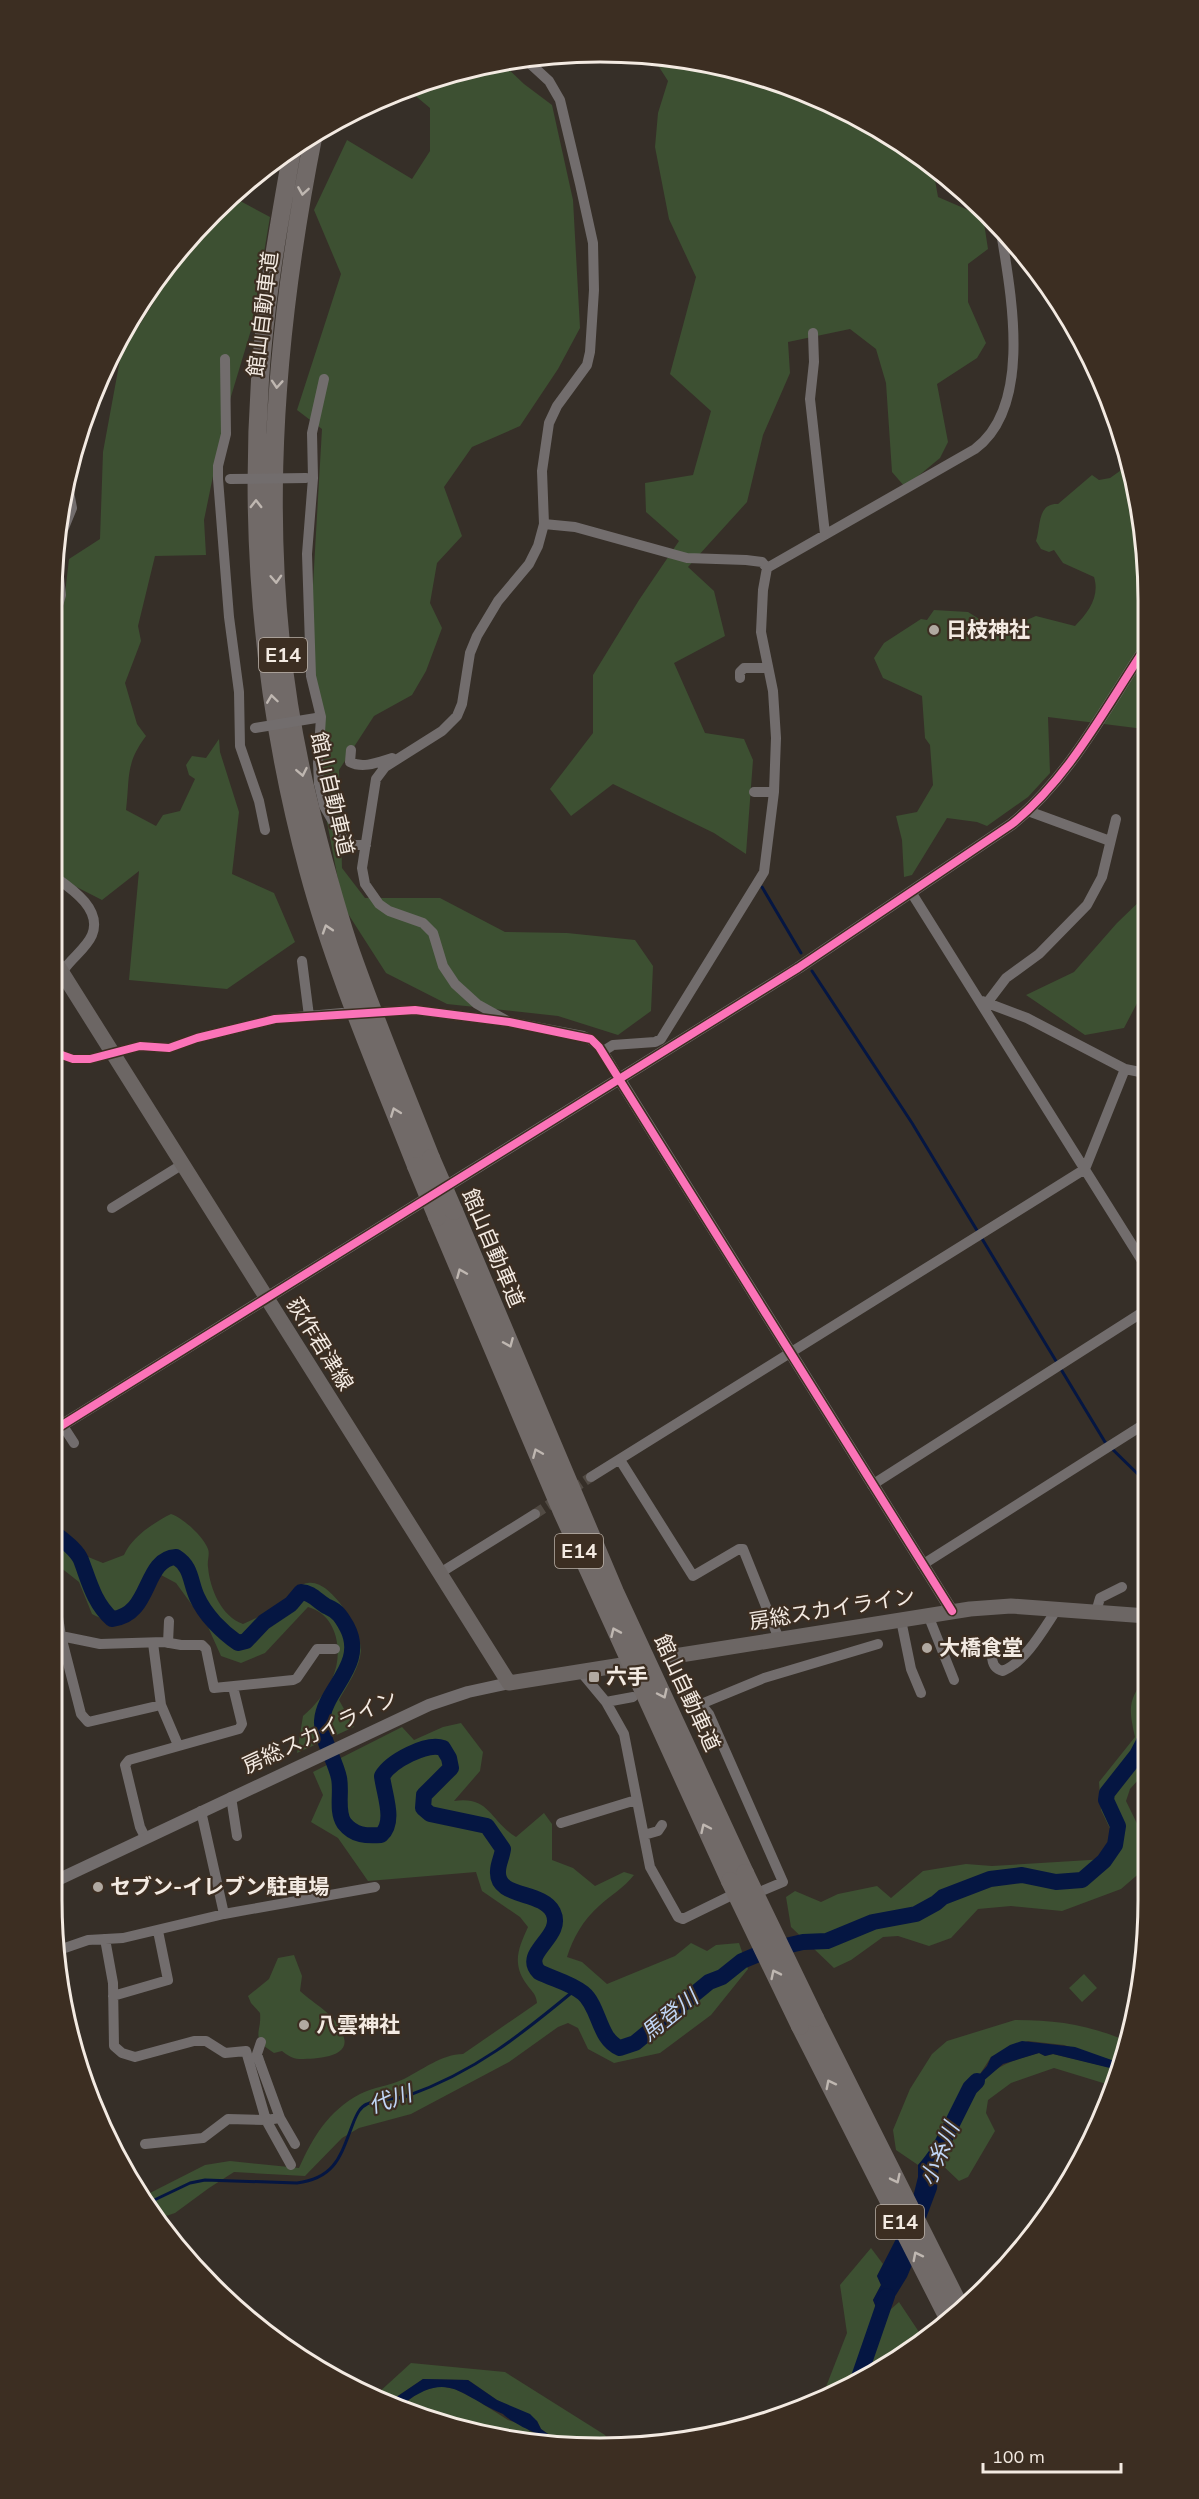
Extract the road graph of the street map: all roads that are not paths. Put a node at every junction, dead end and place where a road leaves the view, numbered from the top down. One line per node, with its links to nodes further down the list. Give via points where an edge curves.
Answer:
1 (532, 66): 14 (street, via 549,81 560,100 593,243 590,352 587,365 549,423 542,471)
2 (312, 146): 47 (highway, 館山自動車道 / E14, one-way to 47, via 288,282 276,383 273,518 283,656 307,796 345,933)
3 (291, 160): 47 (highway, 館山自動車道 / E14, one-way to 3, via 341,971 309,873 282,759 267,658 256,523 256,456 270,284)
4 (1003, 244): 6 (street)
5 (1008, 249): 6 (street)
6 (1004, 250): 15 (street, via 1011,293 1012,370 1007,404 993,431 975,449)
7 (813, 333): 15 (street, via 810,399)
8 (225, 359): 11 (street, via 226,434)
9 (324, 379): 10 (street, via 312,433)
10 (310, 478): 11 (street, bridge); 20 (street, via 307,554 311,676)
11 (218, 479): 21 (street, via 239,692)
12 (71, 502): 13 (street)
13 (68, 518)
14 (544, 524): 16 (street, via 575,527 687,558 746,560 762,562); 23 (street, via 529,564 498,601 477,636 457,716 442,731)
15 (825, 534): 16 (street)
16 (767, 568): 18 (street, via 761,632)
17 (1138, 659): 26 (street, via 1055,782)
18 (767, 668): 19 (street, via 744,668); 25 (street, via 773,691 776,738)
19 (740, 678)
20 (319, 717): 21 (street, bridge); 30 (street, via 319,784 324,806 343,839 354,845)
21 (238, 730): 28 (street)
22 (351, 750): 23 (street, via 350,762 363,766)
23 (399, 757): 30 (street, via 376,779)
24 (754, 792): 25 (street)
25 (774, 792): 41 (street, via 764,872 661,1039 613,1045)
26 (1028, 811): 29 (street); 32 (street)
27 (1116, 819): 29 (street)
28 (265, 830)
29 (1110, 841): 36 (street, via 1102,877 1087,905 1039,954)
30 (366, 845): 40 (street, via 362,867 365,884 379,904 423,923 433,933 443,966 455,984 477,1004)
31 (62, 882): 33 (street, via 82,897 94,925 87,943)
32 (911, 892): 36 (street); 46 (street)
33 (62, 960)
34 (302, 961): 39 (street)
35 (62, 972): 42 (main road, 荻作君津線)
36 (983, 1001): 44 (street, via 1027,1017); 49 (street)
37 (396, 1011): 40 (street)
38 (342, 1013): 39 (street)
39 (309, 1016): 42 (street, via 274,1019 170,1048 140,1047)
40 (509, 1022): 41 (street, via 591,1039)
41 (602, 1052): 46 (street)
42 (115, 1053): 43 (street, via 90,1059); 48 (main road, 荻作君津線)
43 (62, 1055)
44 (1125, 1069): 45 (street); 49 (street)
45 (1138, 1072)
46 (620, 1080): 52 (street); 54 (street)
47 (424, 1162): 104 (highway, 館山自動車道 / E14, bridge, via 567,1523)
48 (183, 1164): 50 (street); 52 (main road, 荻作君津線)
49 (1085, 1169): 51 (street); 54 (street)
50 (112, 1208)
51 (1138, 1254)
52 (266, 1298): 55 (street); 63 (main road, 荻作君津線)
53 (1138, 1315): 60 (street)
54 (790, 1354): 58 (street); 60 (street)
55 (63, 1426): 57 (street)
56 (1138, 1429): 62 (street)
57 (74, 1443)
58 (620, 1460): 59 (street); 74 (street, via 693,1576 743,1550)
59 (591, 1477)
60 (872, 1485): 62 (street)
61 (535, 1514): 63 (street)
62 (922, 1565): 66 (street)
63 (440, 1573): 86 (main road, 荻作君津線)
64 (1122, 1587): 67 (street, via 1100,1598)
65 (1057, 1609): 66 (main road, 房総スカイライン, via 1011,1606); 67 (main road, 房総スカイライン); 81 (street, via 1025,1653 1007,1670 996,1668)
66 (952, 1611): 68 (main road, 房総スカイライン)
67 (1096, 1612): 69 (main road, 房総スカイライン)
68 (928, 1615): 70 (main road, 房総スカイライン); 85 (street)
69 (1138, 1615)
70 (901, 1620): 74 (main road, 房総スカイライン); 88 (street, via 911,1669)
71 (169, 1622): 77 (street)
72 (112, 1630): 75 (street)
73 (62, 1637): 75 (street)
74 (779, 1639): 82 (main road, 房総スカイライン)
75 (108, 1643): 76 (street)
76 (153, 1643): 77 (street); 93 (street)
77 (168, 1643): 79 (street, via 202,1645 206,1649 213,1688 292,1680 317,1649)
78 (878, 1644): 92 (street, via 764,1678)
79 (335, 1649)
80 (62, 1655): 93 (street, via 81,1714 88,1722)
81 (992, 1655)
82 (668, 1657)
83 (622, 1665): 84 (main road, 房総スカイライン)
84 (581, 1671): 86 (main road, 房総スカイライン); 91 (street)
85 (954, 1680)
86 (509, 1683): 95 (street, 房総スカイライン, via 429,1705)
87 (234, 1691): 94 (street, via 242,1724 239,1729)
88 (921, 1693)
89 (683, 1694): 92 (street)
90 (633, 1697): 91 (street)
91 (606, 1702): 96 (street, via 624,1734)
92 (702, 1704): 106 (street, via 783,1882)
93 (161, 1705): 94 (street)
94 (178, 1745): 102 (street, via 129,1760 125,1766)
95 (231, 1797): 97 (street, 房総スカイライン); 101 (street)
96 (636, 1800): 98 (street); 100 (street)
97 (201, 1811): 102 (street, 房総スカイライン); 107 (street)
98 (561, 1823)
99 (662, 1825): 100 (street, via 658,1832)
100 (644, 1835): 104 (street, via 650,1867 678,1917 683,1919)
101 (237, 1836)
102 (145, 1837): 103 (street, 房総スカイライン)
103 (62, 1878)
104 (734, 1884): 118 (highway, 館山自動車道 / E14, bridge)
105 (375, 1887): 107 (street)
106 (764, 1890)
107 (224, 1914): 108 (street)
108 (158, 1931): 109 (street); 111 (street, via 168,1980)
109 (105, 1939): 110 (street); 111 (street)
110 (64, 1948)
111 (113, 1996): 114 (street, via 114,2046 122,2054 135,2057 206,2041 225,2053 246,2050)
112 (261, 2042): 113 (street, via 257,2054)
113 (280, 2118): 114 (street); 116 (street)
114 (266, 2120): 115 (street, via 228,2119 203,2138); 117 (street)
115 (145, 2144)
116 (295, 2144)
117 (291, 2165)
118 (951, 2306)

